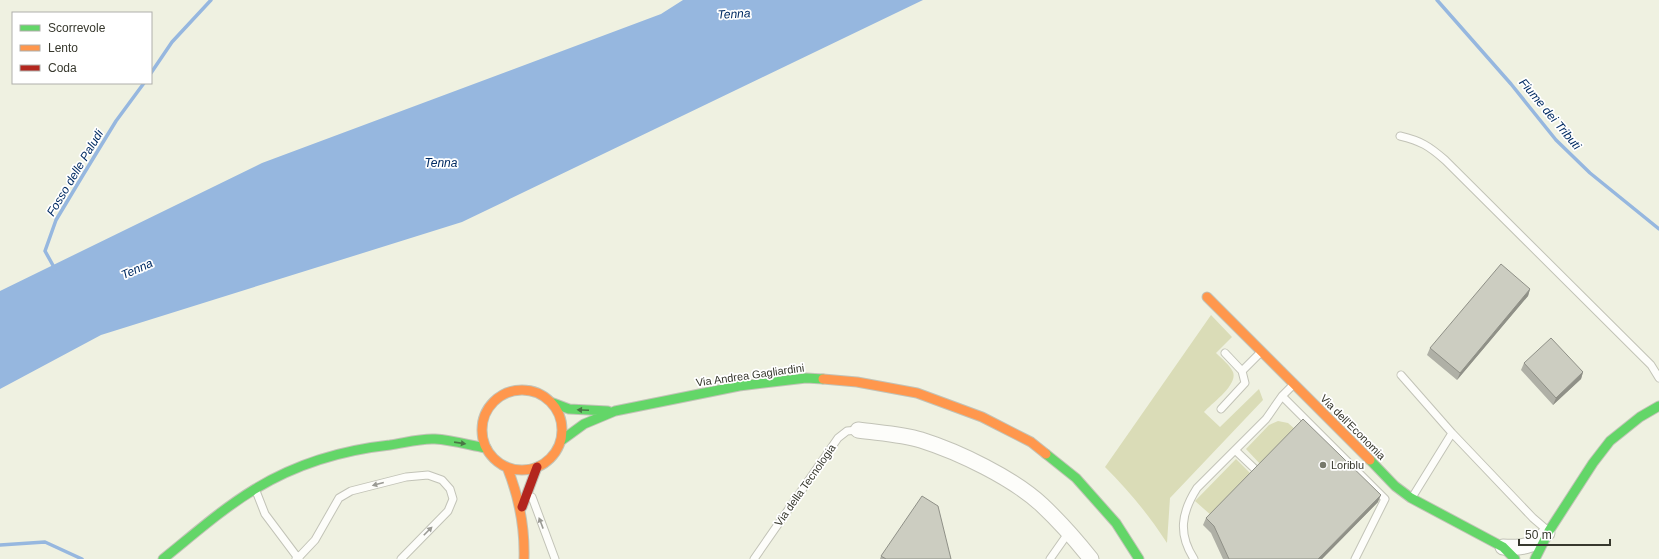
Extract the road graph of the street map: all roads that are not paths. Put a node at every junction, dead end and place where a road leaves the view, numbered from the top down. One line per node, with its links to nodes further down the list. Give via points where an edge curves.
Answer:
1 (1400, 136): 7 (lane, via 1429,146 1445,160 1651,365)
2 (1207, 297): 3 (main road, Via dell'Economia)
3 (1262, 352): 5 (lane); 8 (main road, Via dell'Economia)
4 (1225, 353): 5 (lane)
5 (1242, 371): 12 (lane, via 1245,383)
6 (1401, 374): 18 (lane)
7 (1659, 378)
8 (1294, 384): 9 (lane); 26 (main road, Via dell'Economia)
9 (1282, 396): 22 (lane, via 1266,419); 30 (lane)
10 (553, 403): 13 (main road, one-way to 10, via 569,409); 14 (main road, via 531,390 519,389 507,392 496,399 488,408); 20 (main road, via 560,414)
11 (1659, 406): 32 (main road, via 1640,417 1610,441)
12 (1221, 409)
13 (615, 411): 20 (main road, via 584,424); 44 (main road, Via Andrea Gagliardini, via 739,386 806,378 856,382 917,393 982,417 1031,442 1076,478 1116,523)
14 (483, 420): 15 (main road); 21 (main road)
15 (470, 426)
16 (858, 430): 33 (street, Via della Tecnologia, via 921,440 965,457 1002,476 1041,504); 41 (lane, Via della Tecnologia, via 846,431 838,438)
17 (457, 432): 19 (main road)
18 (1452, 432): 29 (lane); 32 (lane)
19 (434, 440): 21 (main road, one-way to 21); 28 (main road, via 343,452 281,475)
20 (562, 440): 24 (main road, via 548,461)
21 (486, 448): 23 (main road, via 498,462)
22 (1235, 450): 25 (lane); 45 (lane, via 1197,488 1184,513 1185,542)
23 (507, 467): 24 (main road, via 517,470); 31 (main road)
24 (537, 467): 27 (main road)
25 (1257, 471)
26 (1395, 486): 29 (main road, Via dell'Economia); 30 (lane)
27 (528, 488): 31 (main road); 40 (lane, one-way to 27)
28 (255, 489): 36 (main road); 37 (lane, via 265,514)
29 (1412, 498): 34 (main road, Via dell'Economia)
30 (1385, 499): 46 (lane)
31 (522, 507): 39 (main road)
32 (1549, 531): 35 (main road); 35 (street, via 1531,545)
33 (1069, 532): 42 (lane); 43 (street, Via della Tecnologia)
34 (1503, 547): 35 (street)
35 (1526, 556)
36 (163, 559)
37 (298, 559): 38 (lane, one-way to 37, via 448,511 453,499 450,489 442,480 428,475 406,477 351,491 340,498 315,540)
38 (400, 559)
39 (524, 559)
40 (555, 559)
41 (754, 559)
42 (1050, 559)
43 (1091, 559)
44 (1139, 559)
45 (1194, 559)
46 (1355, 559)

